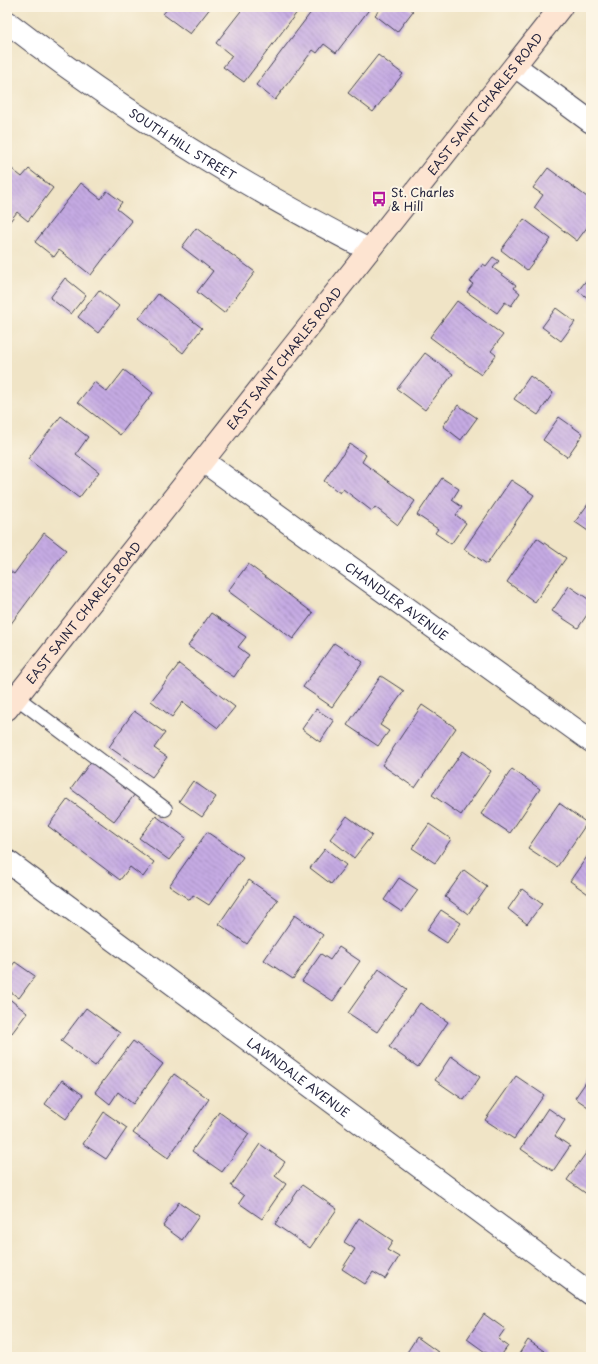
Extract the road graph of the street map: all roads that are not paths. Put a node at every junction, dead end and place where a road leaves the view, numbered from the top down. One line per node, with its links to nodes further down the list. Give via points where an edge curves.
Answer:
1 (561, 7): 3 (main road, EAST SAINT CHARLES ROAD)
2 (7, 22): 5 (street, SOUTH HILL STREET, via 131,112 298,214)
3 (515, 66): 4 (street); 5 (main road, EAST SAINT CHARLES ROAD)
4 (591, 122)
5 (369, 250): 6 (main road, EAST SAINT CHARLES ROAD)
6 (203, 461): 7 (main road, EAST SAINT CHARLES ROAD); 8 (street, CHANDLER AVENUE)
7 (12, 703): 9 (lane)
8 (591, 741)
9 (165, 809)
10 (7, 861): 11 (street, LAWNDALE AVENUE)
11 (591, 1294)

